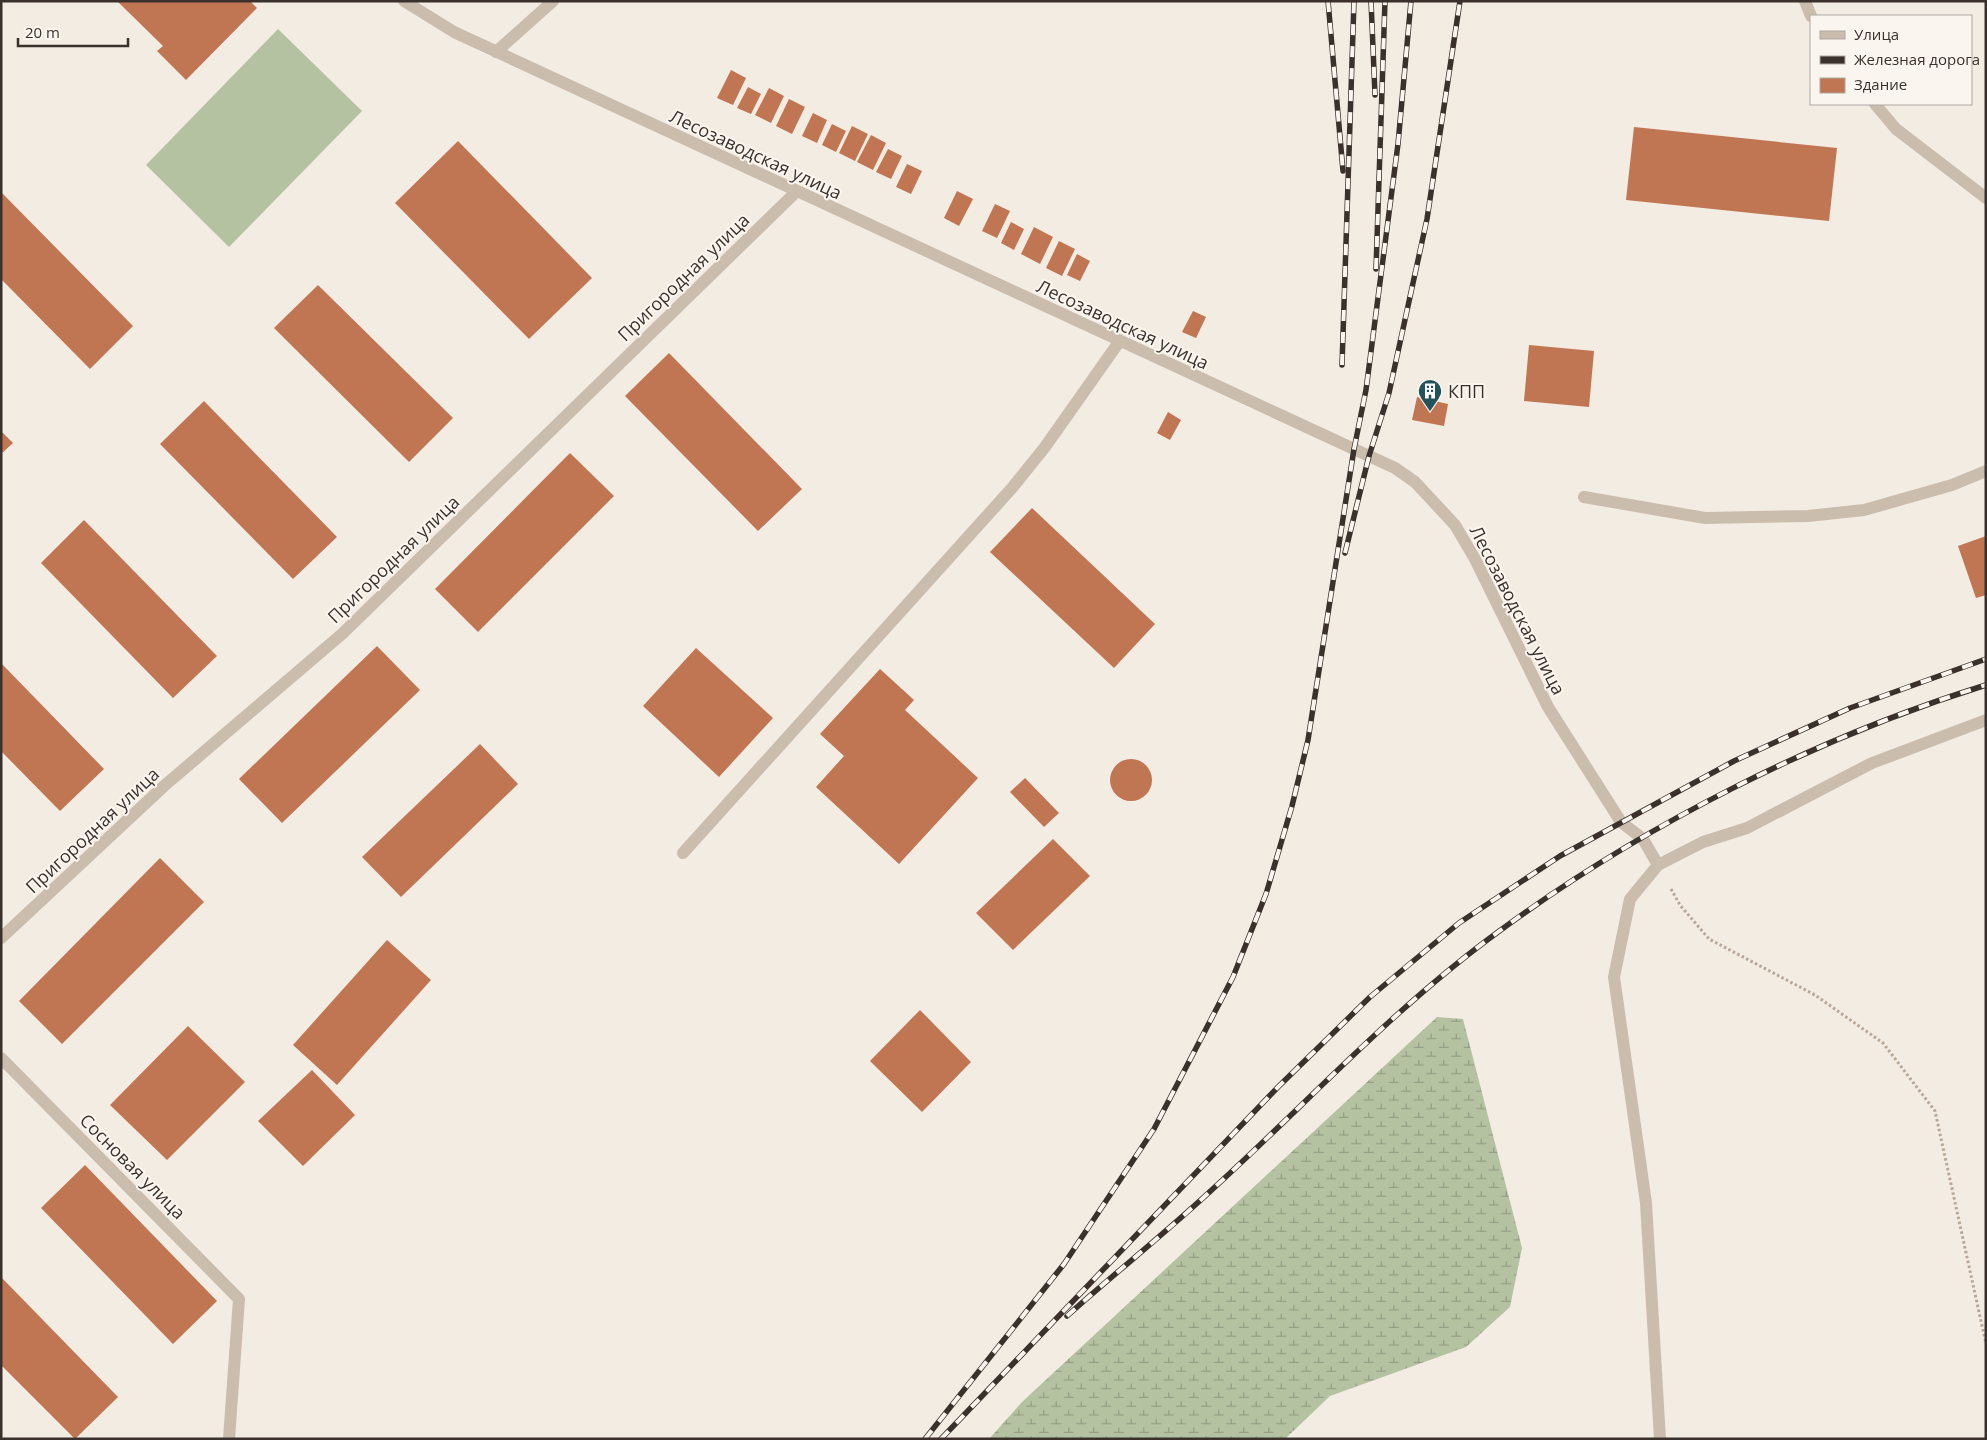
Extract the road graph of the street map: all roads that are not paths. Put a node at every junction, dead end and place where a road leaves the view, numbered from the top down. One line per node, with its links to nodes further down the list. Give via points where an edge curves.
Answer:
1 (404, 1): 5 (street, Лесозаводская улица, via 454,32)
2 (553, 1): 5 (street)
3 (1805, 1): 4 (street)
4 (1811, 15)
5 (496, 52): 7 (street, Лесозаводская улица)
6 (1876, 105): 8 (street, via 1896,129)
7 (796, 192): 9 (street, Лесозаводская улица); 15 (street, Пригородная улица, via 342,634 164,786)
8 (1986, 198)
9 (1119, 342): 13 (street, via 1046,447 1012,488); 14 (street, Лесозаводская улица, via 1395,468 1416,482 1455,525 1548,707 1621,822 1643,839)
10 (1986, 471): 11 (street, via 1952,485 1864,510 1808,516 1706,518)
11 (1584, 497)
12 (1986, 720): 14 (street, via 1872,763 1747,828 1703,842)
13 (683, 854)
14 (1658, 865): 18 (street, via 1630,899 1614,977 1646,1203)
15 (1, 938)
16 (1, 1058): 17 (street, Сосновая улица, via 240,1299)
17 (229, 1439)
18 (1660, 1439)

